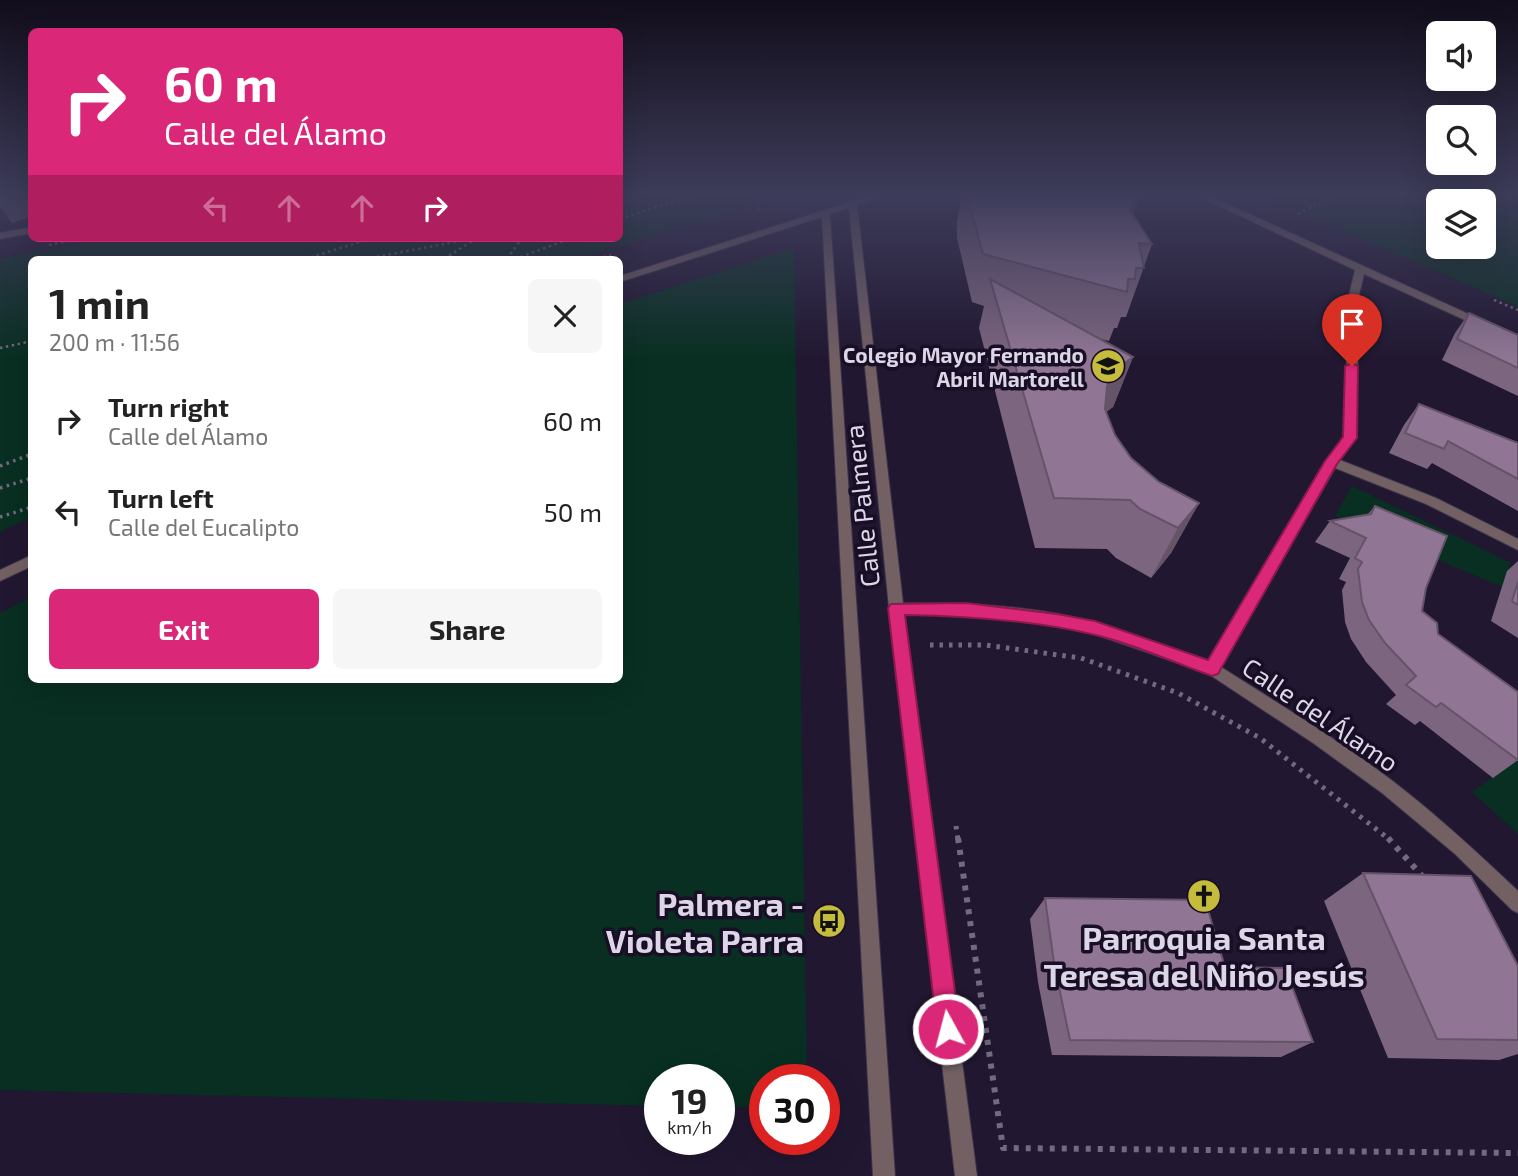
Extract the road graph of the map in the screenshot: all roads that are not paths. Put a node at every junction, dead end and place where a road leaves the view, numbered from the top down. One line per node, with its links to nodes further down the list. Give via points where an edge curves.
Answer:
1 (709, 251): 6 (street)
2 (828, 251): 15 (street, Calle Palmera)
3 (858, 251): 12 (street, Calle Palmera)
4 (1319, 251): 5 (street)
5 (1360, 270): 7 (street); 8 (street, via 1354,295 1350,438)
6 (623, 278)
7 (1494, 330)
8 (1332, 461): 9 (street, via 1431,501); 13 (street)
9 (1518, 545)
10 (28, 562): 11 (street)
11 (0, 576)
12 (896, 608): 13 (street, Calle del Álamo, via 966,609 1095,628); 16 (street, Calle Palmera)
13 (1212, 669): 14 (street, Calle del Álamo, via 1388,788 1461,848)
14 (1518, 904)
15 (884, 1176)
16 (966, 1176)

